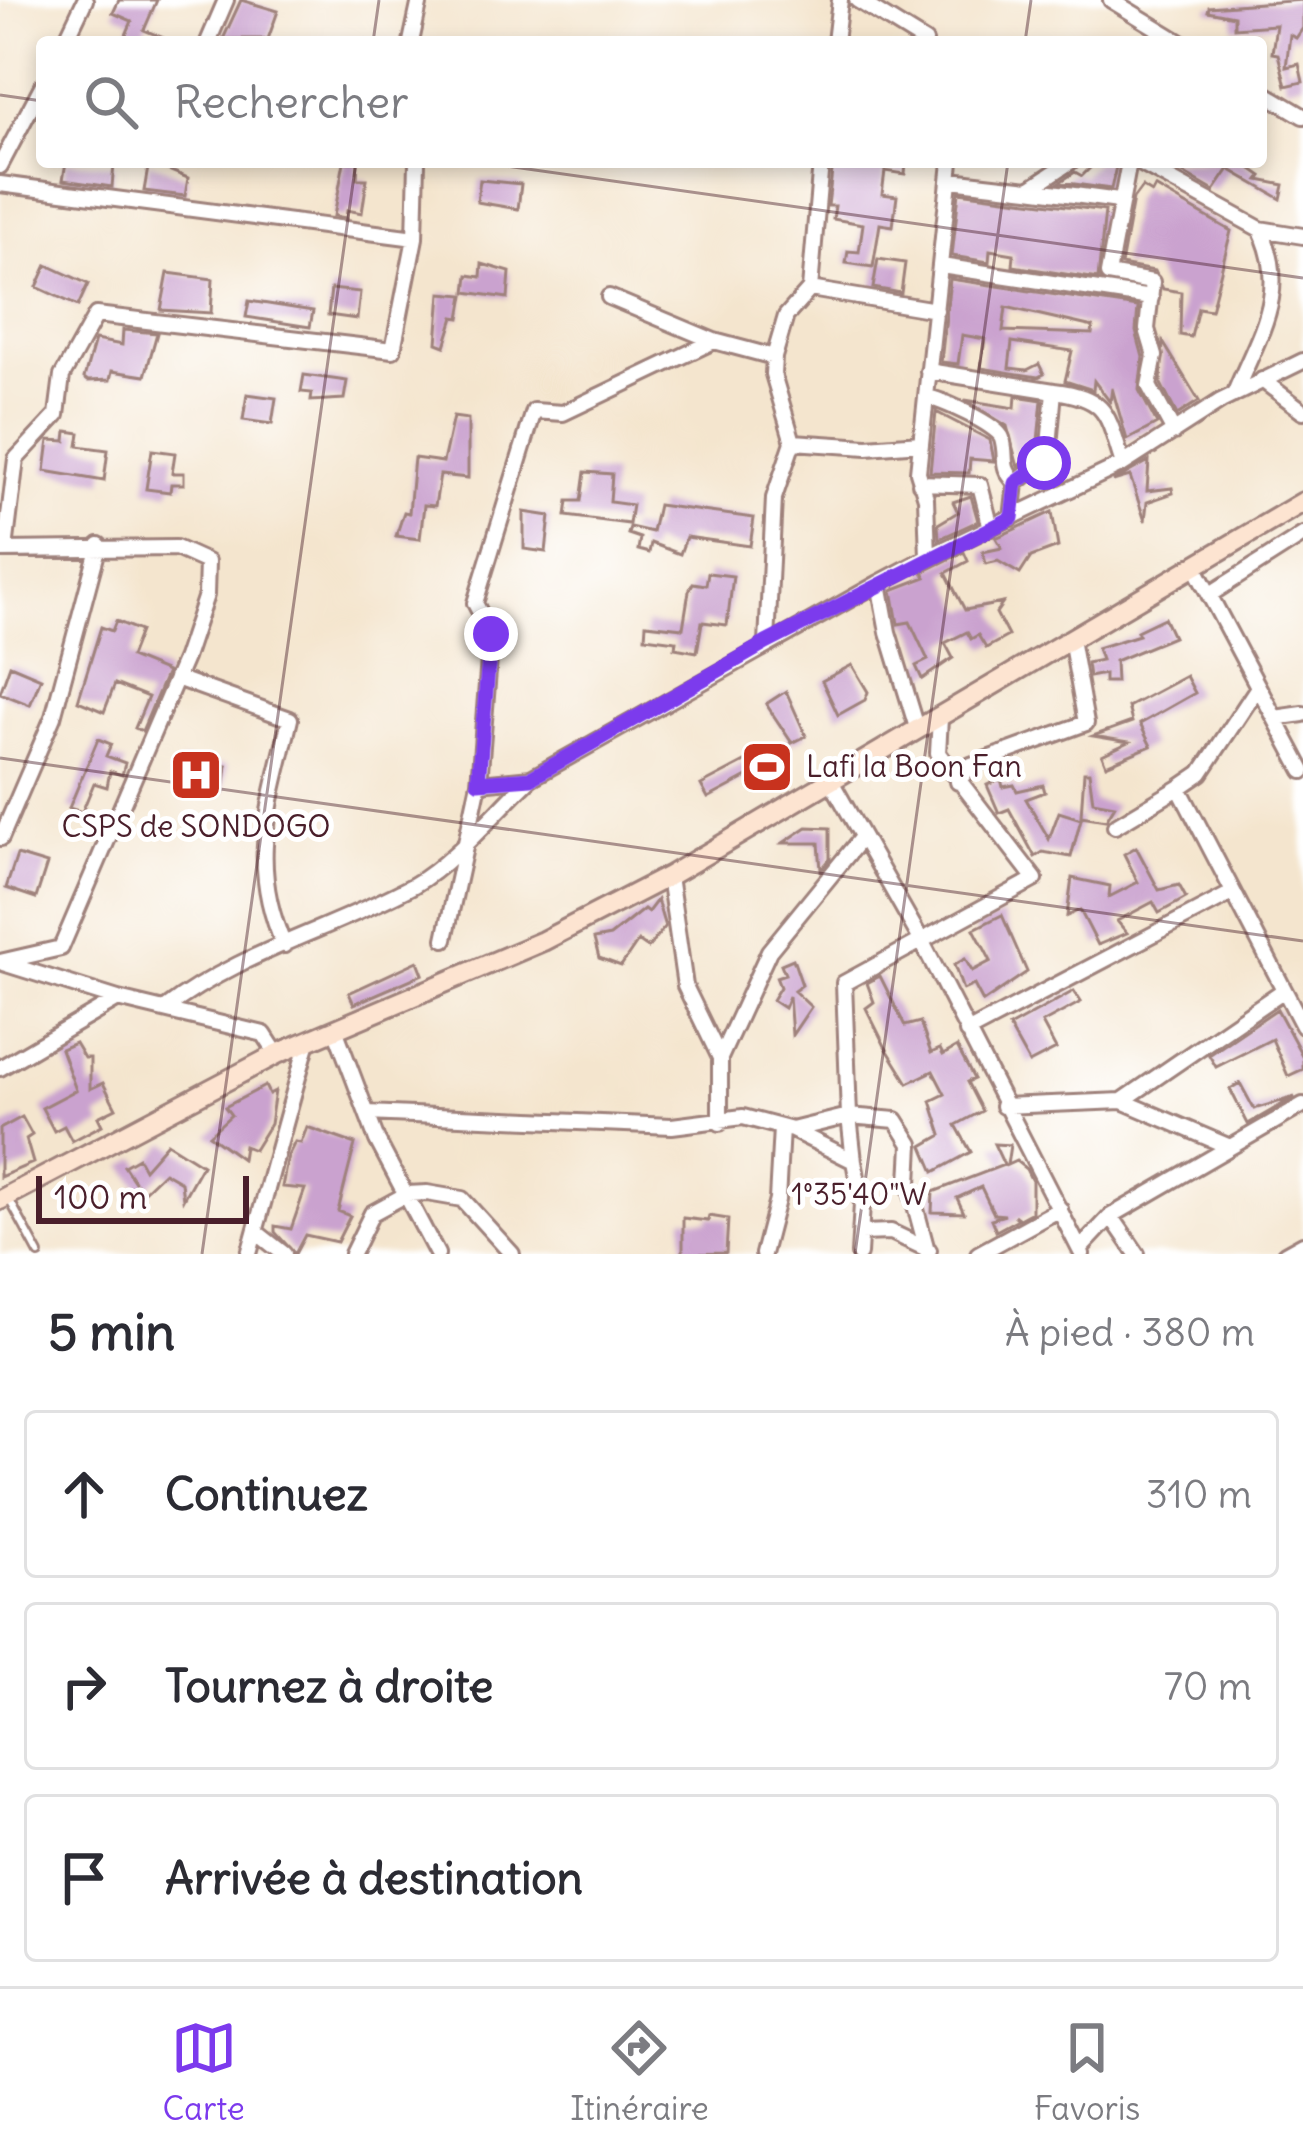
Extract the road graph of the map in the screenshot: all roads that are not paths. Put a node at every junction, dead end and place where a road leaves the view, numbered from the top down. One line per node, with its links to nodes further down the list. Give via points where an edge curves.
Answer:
1 (86, 0): 7 (street)
2 (226, 0): 8 (street)
3 (420, 0): 9 (street)
4 (840, 0): 10 (street)
5 (857, 0): 11 (street)
6 (1111, 0): 12 (street)
7 (68, 36)
8 (211, 36)
9 (412, 36)
10 (836, 36)
11 (915, 36)
12 (1170, 36)
13 (1267, 95): 15 (street)
14 (36, 97): 16 (street)
15 (1302, 115)
16 (0, 166)
17 (417, 168): 29 (street)
18 (820, 168): 32 (street)
19 (951, 168): 23 (street)
20 (1061, 168): 25 (street)
21 (1132, 168): 26 (street)
22 (1145, 168): 27 (street)
23 (951, 181): 25 (street); 30 (street)
24 (0, 184): 29 (street)
25 (1029, 189): 26 (street)
26 (1119, 201): 31 (street)
27 (1259, 229): 28 (street); 43 (street, via 1277,289)
28 (1303, 236)
29 (415, 238): 57 (street, via 393,350 96,315 62,376 57,415 16,459)
30 (941, 266): 33 (street); 36 (street)
31 (1108, 274): 33 (street); 35 (street, via 1150,281)
32 (810, 289): 36 (street); 38 (street, via 786,316)
33 (1106, 292): 35 (street)
34 (609, 297): 37 (street)
35 (1151, 298): 46 (street, via 1149,386)
36 (936, 310): 40 (street)
37 (714, 341): 38 (street); 72 (street, via 563,413 534,411 475,603 491,634)
38 (774, 357): 47 (street)
39 (1303, 361): 41 (street)
40 (928, 371): 42 (street); 44 (street)
41 (1262, 380): 43 (street); 45 (street)
42 (1054, 391): 49 (street, via 1102,406); 51 (street, via 1048,457)
43 (1234, 395): 46 (street)
44 (926, 397): 48 (street); 51 (street, via 991,425 1001,437 1002,467)
45 (1303, 411)
46 (1174, 432): 49 (street)
47 (793, 442): 48 (street); 63 (street, via 774,498)
48 (921, 443): 50 (street)
49 (1123, 464): 53 (street)
50 (920, 483): 54 (street, via 980,484); 58 (street)
51 (1016, 483): 53 (street)
52 (1303, 502): 59 (street)
53 (1012, 518): 54 (street)
54 (991, 527): 58 (street)
55 (1303, 535): 61 (street)
56 (99, 545): 57 (street); 64 (street, via 176,548 207,562 206,596); 79 (street, via 53,718)
57 (3, 549)
58 (928, 557): 60 (street)
59 (1194, 566): 61 (street); 62 (street)
60 (879, 583): 63 (street); 69 (street)
61 (1209, 595): 65 (street)
62 (1071, 639): 67 (street); 73 (street, via 1086,723 971,765)
63 (766, 643): 71 (street)
64 (176, 678): 84 (street, via 290,719 261,860); 85 (street, via 61,948)
65 (1258, 687): 68 (street); 75 (street, via 1202,772)
66 (1303, 714): 68 (street)
67 (940, 718): 69 (street); 73 (street, via 938,753)
68 (1275, 718): 70 (street)
69 (918, 730): 74 (street)
70 (1303, 771)
71 (531, 778): 72 (street); 77 (street)
72 (478, 782): 77 (street)
73 (958, 782): 82 (street, via 1035,879)
74 (832, 783): 78 (street); 80 (street)
75 (1179, 788): 76 (street); 81 (street)
76 (1114, 826)
77 (472, 834): 83 (street); 84 (street, via 420,882)
78 (862, 837): 82 (street); 94 (street, via 769,951)
79 (1, 838)
80 (669, 876): 90 (street); 94 (street, via 685,986)
81 (1232, 893): 86 (street); 91 (street)
82 (920, 938): 91 (street); 100 (street, via 843,987)
83 (446, 939)
84 (284, 944): 88 (street, via 220,970)
85 (0, 962): 87 (street)
86 (1284, 990): 89 (street); 96 (street)
87 (118, 999): 88 (street); 95 (street)
88 (164, 1010): 93 (street, via 264,1034)
89 (1303, 1026)
90 (335, 1029): 92 (street); 99 (street)
91 (967, 1032): 98 (street)
92 (308, 1041): 93 (street); 109 (street)
93 (277, 1054): 106 (street)
94 (720, 1058): 101 (street)
95 (0, 1068)
96 (1122, 1101): 98 (street); 103 (street)
97 (1303, 1105): 103 (street)
98 (1003, 1106): 107 (street)
99 (368, 1113): 101 (street); 105 (street)
100 (849, 1116): 102 (street); 104 (street); 113 (street, via 896,1120 905,1131 908,1183)
101 (720, 1124): 102 (street, via 743,1117)
102 (787, 1129): 104 (street); 121 (street)
103 (1230, 1147): 108 (street)
104 (854, 1162): 110 (street)
105 (407, 1194): 118 (street, via 372,1213); 119 (street); 120 (street, via 462,1199)
106 (4, 1198): 115 (lane)
107 (1060, 1209): 112 (street); 122 (street)
108 (1111, 1216): 112 (street); 123 (street)
109 (256, 1232): 116 (street); 117 (street)
110 (861, 1233): 113 (street, via 891,1232); 114 (street)
111 (1303, 1244): 124 (street)
112 (1082, 1251)
113 (931, 1252)
114 (858, 1253)
115 (38, 1254)
116 (249, 1254)
117 (284, 1254)
118 (352, 1254)
119 (437, 1254)
120 (512, 1254)
121 (763, 1254)
122 (978, 1254)
123 (1137, 1254)
124 (1285, 1254)

